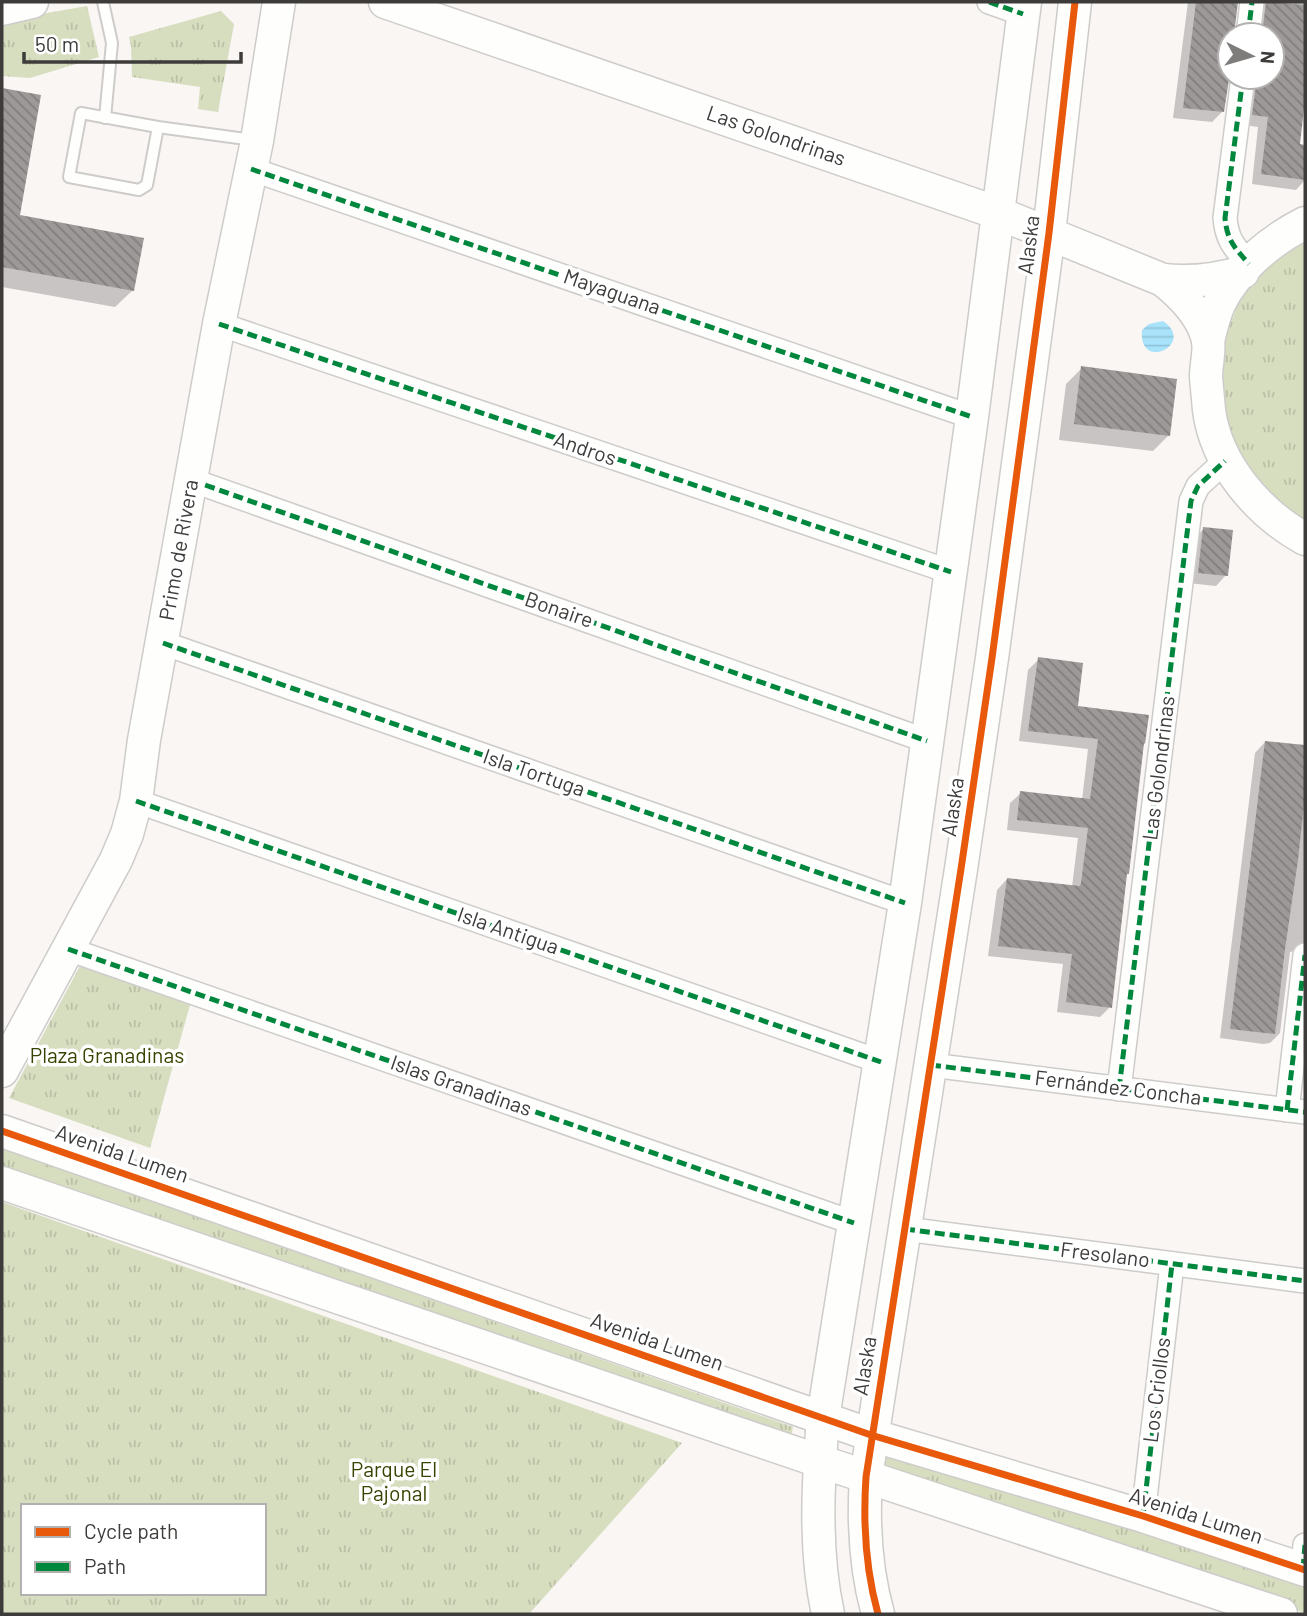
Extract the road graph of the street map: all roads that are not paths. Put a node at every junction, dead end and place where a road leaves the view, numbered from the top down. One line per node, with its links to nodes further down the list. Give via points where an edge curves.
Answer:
1 (32, 2): 9 (street)
2 (103, 2): 12 (lane, via 112,43)
3 (279, 2): 14 (street, Primo de Rivera)
4 (385, 2): 15 (street, Las Golondrinas)
5 (989, 2): 8 (street)
6 (1075, 2): 17 (street, Alaska)
7 (1252, 2): 10 (street)
8 (1024, 8): 15 (street, Alaska)
9 (2, 9)
10 (1250, 21)
11 (1241, 91): 18 (street, via 1225,218 1229,239)
12 (105, 118): 13 (lane); 13 (lane, via 80,113 69,177 139,190 147,185)
13 (158, 127): 14 (lane)
14 (254, 155): 20 (street, Primo de Rivera); 22 (street, Mayaguana)
15 (998, 213): 17 (street, Las Golondrinas); 22 (street, Alaska)
16 (1305, 223): 18 (street, via 1280,237)
17 (1049, 233): 19 (street, Las Golondrinas); 34 (street, Alaska)
18 (1246, 268): 19 (street, via 1203,282); 21 (street, via 1220,303)
19 (1163, 280): 21 (street, via 1191,306)
20 (219, 324): 24 (street, Primo de Rivera); 26 (street, Andros)
21 (1208, 341): 23 (street, via 1209,412)
22 (972, 417): 26 (street, Alaska)
23 (1225, 461): 25 (street, via 1258,504); 36 (street, Las Golondrinas, via 1198,486 1191,501)
24 (191, 480): 27 (street, Primo de Rivera); 28 (street, Bonaire)
25 (1305, 539)
26 (951, 572): 28 (street, Alaska)
27 (163, 643): 29 (street, Primo de Rivera); 30 (street, Isla Tortuga)
28 (927, 741): 30 (street, Alaska)
29 (136, 801): 31 (street, Primo de Rivera, via 116,860); 33 (street, Isla Antigua)
30 (905, 903): 33 (street, Alaska)
31 (68, 949): 35 (street, Primo de Rivera); 40 (street, Islas Granadinas)
32 (1305, 955): 37 (street)
33 (881, 1062): 40 (street, Alaska)
34 (931, 1065): 36 (street, Fernández Concha); 41 (street, Alaska)
35 (2, 1071)
36 (1119, 1089): 37 (street, Fernández Concha)
37 (1296, 1111)
38 (2, 1131): 44 (street, Avenida Lumen)
39 (2, 1183): 46 (street)
40 (854, 1223): 44 (street, Alaska)
41 (905, 1229): 42 (street, Fresolano); 45 (street, Alaska)
42 (1172, 1264): 43 (street, Fresolano); 48 (street, Los Criollos)
43 (1305, 1281)
44 (823, 1418): 45 (street, Avenida Lumen); 46 (street, Alaska)
45 (871, 1435): 47 (street, Alaska); 48 (street, Avenida Lumen)
46 (819, 1461): 47 (street); 50 (street, Alaska, via 819,1545)
47 (866, 1477): 51 (street, Alaska, via 866,1536); 52 (street)
48 (1143, 1516): 49 (street, Avenida Lumen)
49 (1304, 1561)
50 (828, 1614)
51 (878, 1614)
52 (1281, 1614)

